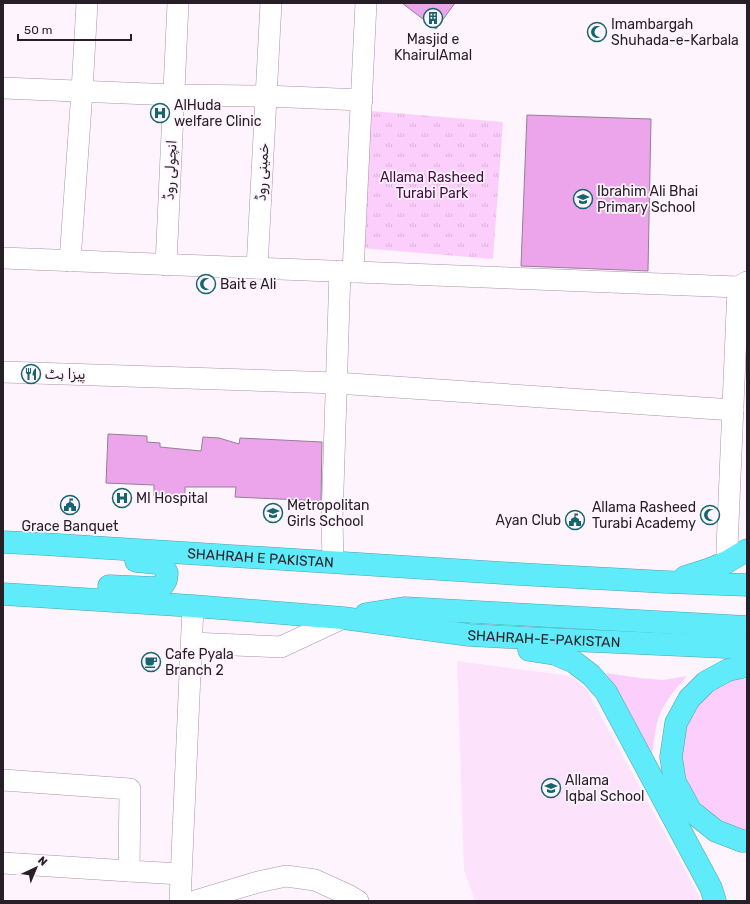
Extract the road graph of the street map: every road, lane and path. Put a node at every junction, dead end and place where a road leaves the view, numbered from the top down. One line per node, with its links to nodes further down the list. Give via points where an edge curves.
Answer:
1 (87, 3): 6 (street)
2 (178, 3): 7 (street, انچولی روڈ)
3 (271, 3): 8 (street, خمینی روڈ)
4 (366, 3): 9 (street)
5 (3, 88): 6 (street)
6 (82, 91): 7 (street); 11 (street)
7 (174, 95): 8 (street); 12 (street, انچولی روڈ)
8 (266, 96): 9 (street); 13 (street, خمینی روڈ)
9 (362, 100): 14 (street)
10 (3, 258): 11 (street)
11 (70, 261): 12 (street)
12 (166, 264): 13 (street)
13 (257, 268): 14 (street)
14 (346, 272): 15 (street); 17 (street)
15 (743, 284): 18 (street)
16 (3, 372): 17 (street)
17 (336, 383): 18 (street); 22 (street)
18 (733, 410): 23 (street)
19 (3, 542): 20 (highway, SHAHRAH E PAKISTAN)
20 (43, 544): 22 (highway, SHAHRAH E PAKISTAN); 26 (highway, via 72,555 157,563 163,566 167,573 166,580 155,588 54,584)
21 (747, 550): 23 (highway)
22 (333, 562): 24 (highway, SHAHRAH E PAKISTAN)
23 (727, 562): 24 (highway)
24 (666, 582): 25 (highway)
25 (747, 584)
26 (3, 593): 27 (highway)
27 (193, 606): 28 (highway); 31 (street)
28 (343, 618): 29 (highway, via 404,608); 30 (highway, SHAHRAH-E-PAKISTAN); 31 (street, via 281,647)
29 (747, 627)
30 (469, 635): 32 (highway, SHAHRAH-E-PAKISTAN); 42 (highway, via 521,649 556,654 574,662 591,675 606,692 711,888)
31 (192, 643): 38 (street)
32 (747, 648)
33 (747, 666): 35 (highway, via 728,670 706,682 689,699 676,723 671,757 676,782 691,811 716,832)
34 (3, 780): 37 (street, via 130,789)
35 (747, 841)
36 (3, 863): 37 (street)
37 (128, 871): 38 (street)
38 (181, 874): 39 (street)
39 (180, 901)
40 (195, 901): 41 (street, via 286,876 315,880)
41 (358, 901)
42 (715, 901)

